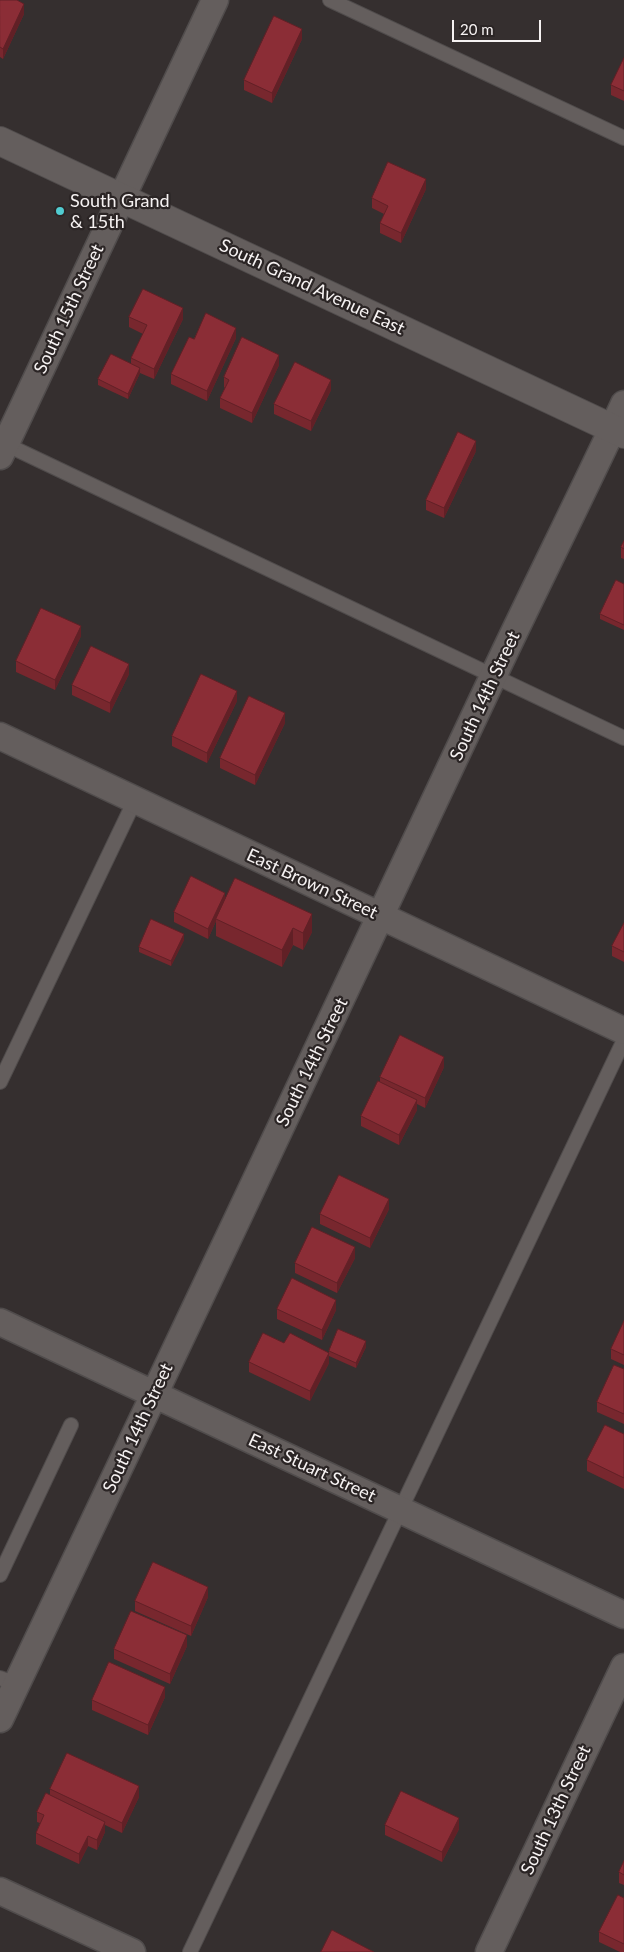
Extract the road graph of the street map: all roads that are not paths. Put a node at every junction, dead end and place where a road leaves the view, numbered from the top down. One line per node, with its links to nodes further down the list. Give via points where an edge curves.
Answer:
1 (216, 0): 5 (street, South 15th Street)
2 (330, 0): 3 (lane)
3 (624, 138)
4 (0, 141): 5 (main road, South Grand Avenue East)
5 (123, 197): 7 (main road, South Grand Avenue East); 8 (street, South 15th Street)
6 (624, 404): 7 (street, South 14th Street)
7 (618, 431): 9 (street, South 14th Street)
8 (2, 448): 9 (lane)
9 (494, 676): 11 (lane); 13 (street, South 14th Street)
10 (0, 736): 12 (street, East Brown Street)
11 (624, 738)
12 (135, 800): 13 (street, East Brown Street); 16 (lane)
13 (381, 917): 14 (street, East Brown Street); 18 (street, South 14th Street)
14 (624, 1031)
15 (624, 1040): 20 (lane)
16 (0, 1082)
17 (0, 1322): 18 (street, East Stuart Street)
18 (154, 1394): 20 (street, East Stuart Street); 24 (street, South 14th Street)
19 (71, 1425): 21 (lane)
20 (401, 1510): 22 (street, East Stuart Street); 28 (lane)
21 (0, 1575)
22 (624, 1615)
23 (624, 1667): 29 (street, South 13th Street)
24 (8, 1681): 25 (street, South 14th Street)
25 (0, 1719)
26 (0, 1891): 27 (street)
27 (132, 1952)
28 (190, 1952)
29 (489, 1952)

